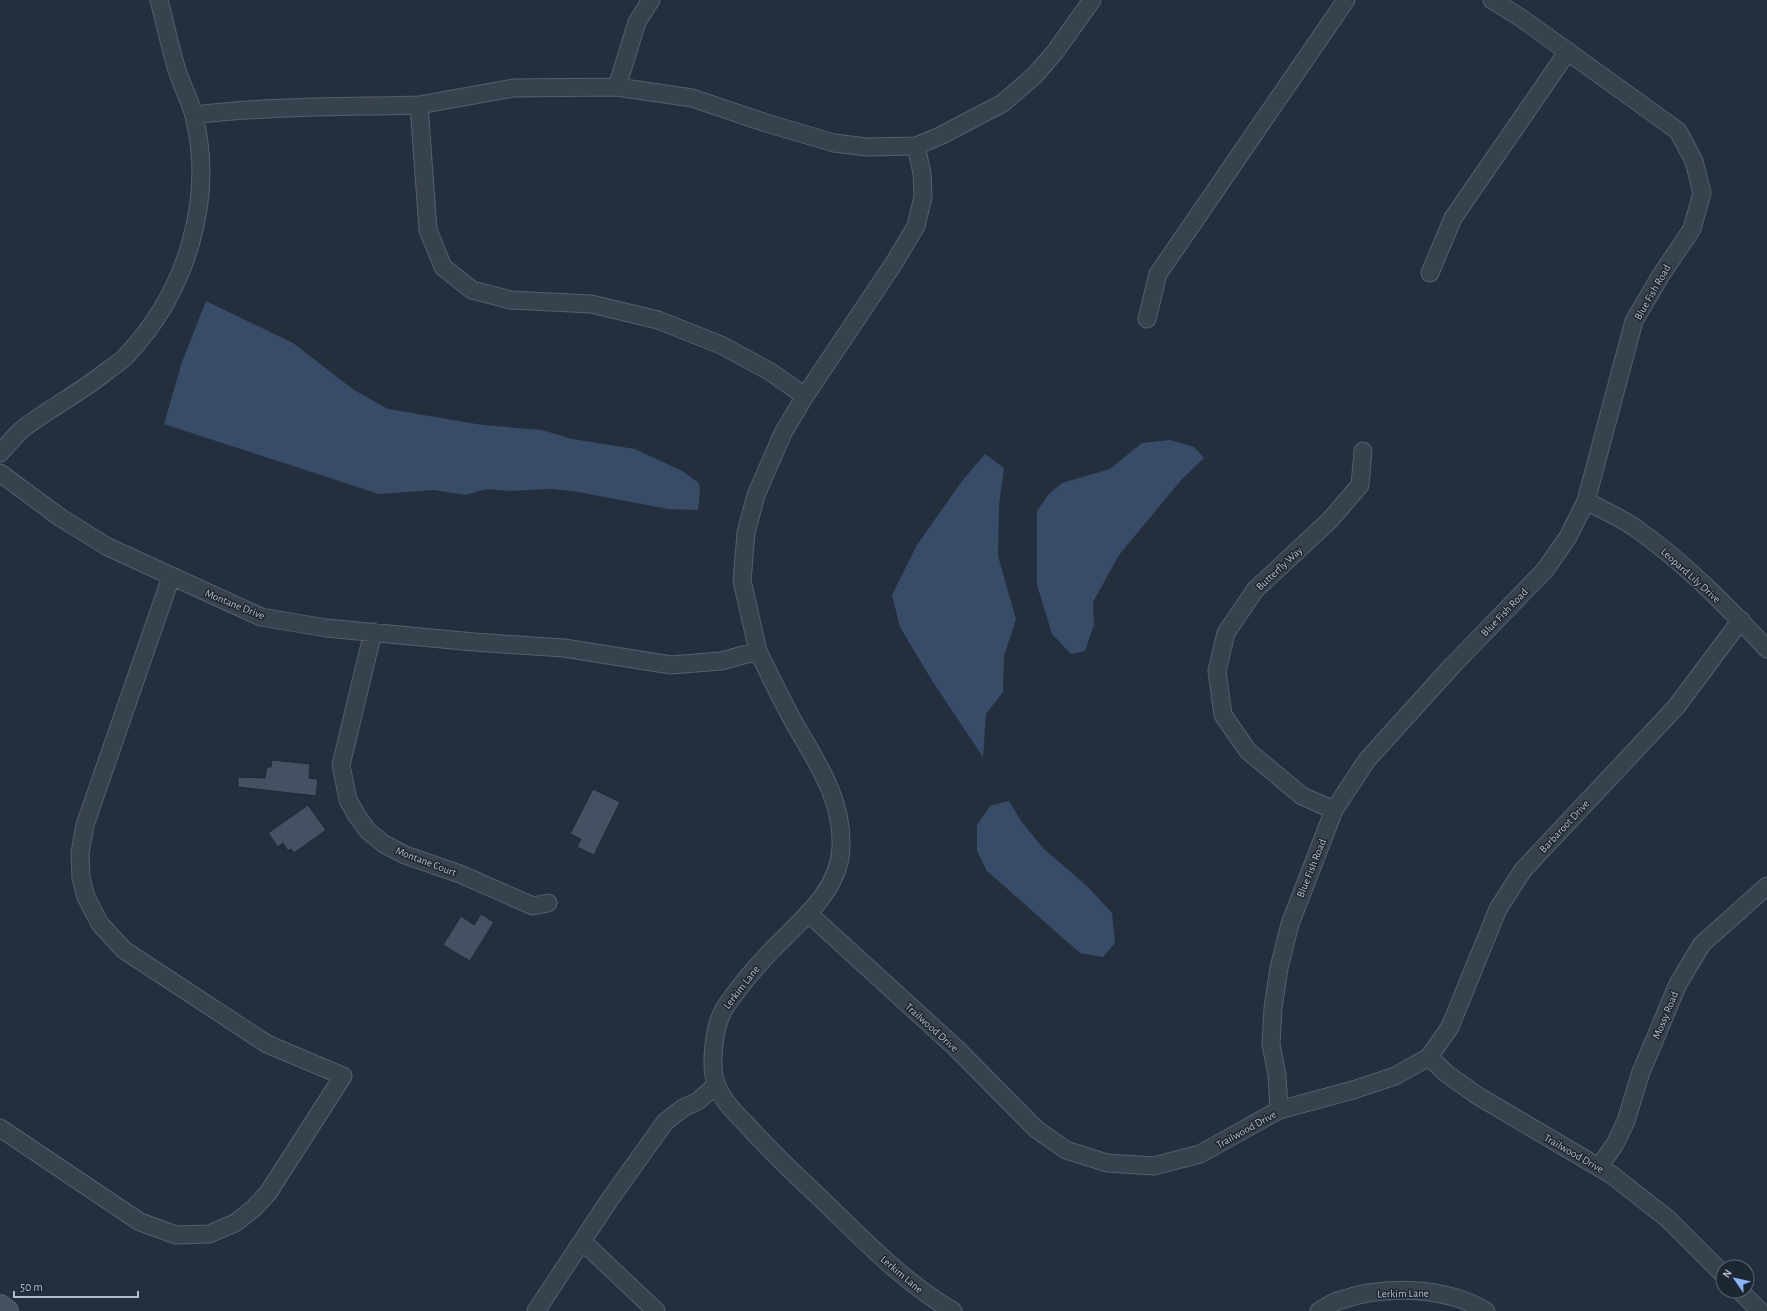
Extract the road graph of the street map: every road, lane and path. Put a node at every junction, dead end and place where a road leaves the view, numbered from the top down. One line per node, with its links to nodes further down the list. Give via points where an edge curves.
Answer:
1 (159, 0): 9 (street, via 177,70)
2 (651, 0): 7 (street, via 637,22)
3 (1092, 0): 10 (street, via 1056,52 1035,75 1003,103)
4 (1346, 0): 12 (street, via 1158,274)
5 (1492, 0): 6 (street, Blue Fish Road)
6 (1568, 51): 11 (street, via 1453,218); 17 (street, Blue Fish Road, via 1678,131 1694,161 1702,193 1692,229 1634,321)
7 (617, 87): 8 (street, via 514,88); 10 (street, via 692,98 834,143)
8 (419, 105): 9 (street, via 281,108); 13 (street, via 428,230 443,267 472,290 511,300 591,304 658,320 721,345 769,371)
9 (194, 115): 15 (street, via 200,168 196,224 185,263 169,296 126,356 84,390 24,428)
10 (916, 146): 13 (street, Lerkim Lane, via 922,173 923,197 916,226)
11 (1430, 273)
12 (1147, 319)
13 (805, 396): 22 (street, Lerkim Lane, via 783,433 756,495 746,533 742,581)
14 (1363, 451): 23 (street, Butterfly Way, via 1360,485 1330,520 1255,590 1226,633 1217,670 1223,715 1248,751 1302,796)
15 (0, 453)
16 (0, 473): 18 (street, Montane Drive, via 61,518 108,547)
17 (1586, 501): 19 (street, Leopard Lily Drive, via 1633,526 1679,561); 23 (street, Blue Fish Road, via 1568,538 1545,570 1453,665 1367,760)
18 (171, 577): 20 (street, Montane Drive, via 261,617 326,628); 30 (street, via 85,826 80,853 81,878 86,897 100,924 124,950 267,1044 343,1076 268,1193 235,1223 210,1234 176,1235 140,1222)
19 (1741, 620): 21 (street, Leopard Lily Drive); 27 (street, Barbaroot Drive, via 1676,707 1523,870 1498,909 1450,1027)
20 (373, 632): 22 (street, Montane Drive, via 564,648 671,665 721,661); 25 (street, Montane Court, via 341,765 348,800 357,816 368,831 384,844 405,855 460,874 533,906)
21 (1767, 649)
22 (758, 651): 26 (street, Lerkim Lane, via 833,794 840,823 840,864 832,884)
23 (1334, 810): 29 (street, Blue Fish Road, via 1292,918 1279,968 1272,1008 1271,1044 1277,1075)
24 (1767, 886): 31 (street, Mossy Road, via 1702,944 1678,984 1641,1072 1626,1121)
25 (548, 903)
26 (808, 913): 28 (street, Lerkim Lane, via 748,977 723,1011 714,1035); 29 (street, Trailwood Drive, via 957,1049 1036,1129 1066,1150 1107,1163 1154,1166 1200,1154)
27 (1429, 1057): 29 (street, Trailwood Drive, via 1395,1076); 31 (street, Trailwood Drive, via 1447,1074 1478,1096)
28 (716, 1085): 32 (street, via 698,1101 683,1108 665,1122 630,1169); 39 (street, Lerkim Lane, via 731,1108 775,1156 892,1268 929,1297)
29 (1279, 1110)
30 (0, 1128)
31 (1599, 1168): 33 (street, Trailwood Drive, via 1612,1175 1668,1219)
32 (582, 1242): 37 (street); 38 (street)
33 (1715, 1266)
34 (1748, 1299): 42 (street)
35 (0, 1306): 36 (street)
36 (7, 1311)
37 (536, 1311)
38 (656, 1311)
39 (953, 1311)
40 (1319, 1311): 41 (street, Lerkim Lane, via 1337,1301 1383,1291 1436,1292)
41 (1486, 1311)
42 (1760, 1311)

